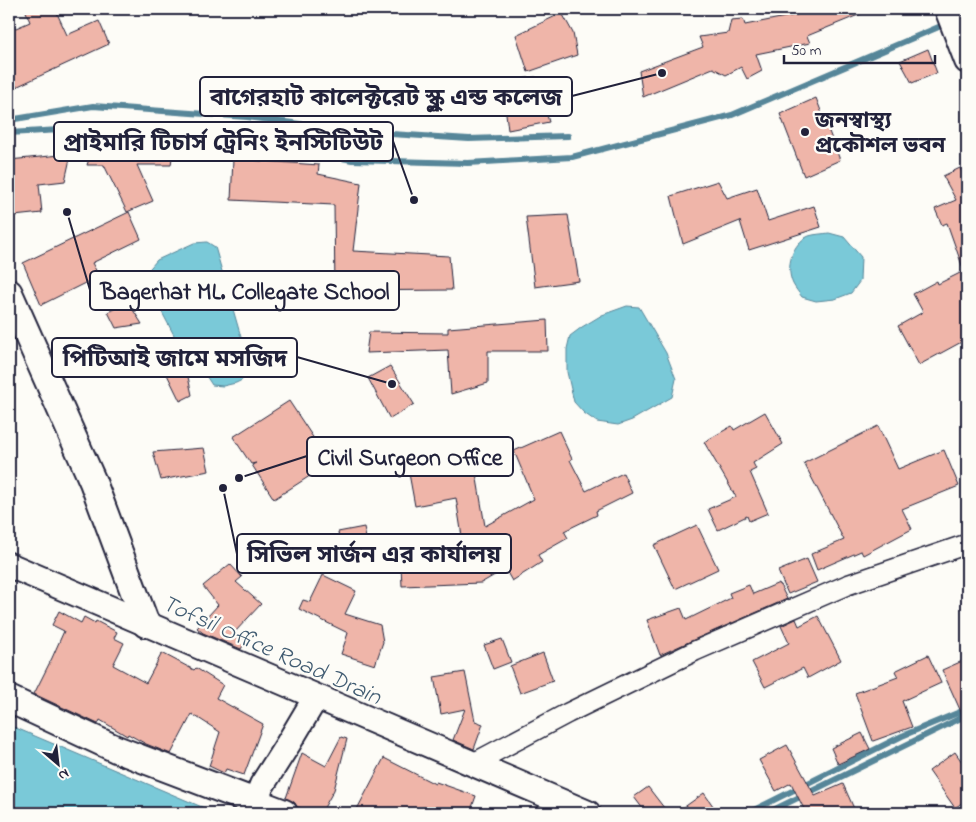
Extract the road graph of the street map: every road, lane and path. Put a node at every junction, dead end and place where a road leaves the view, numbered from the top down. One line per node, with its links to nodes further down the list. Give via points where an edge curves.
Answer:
1 (947, 9): 2 (street)
2 (967, 61)
3 (9, 293): 6 (main road, via 93,482)
4 (967, 544): 9 (street, via 847,585 695,652)
5 (9, 565): 6 (street)
6 (146, 624): 7 (street)
7 (316, 697): 9 (street); 10 (street)
8 (9, 699): 10 (main road, via 116,749)
9 (472, 764): 12 (street)
10 (255, 802): 11 (main road)
11 (284, 813)
12 (588, 813)

